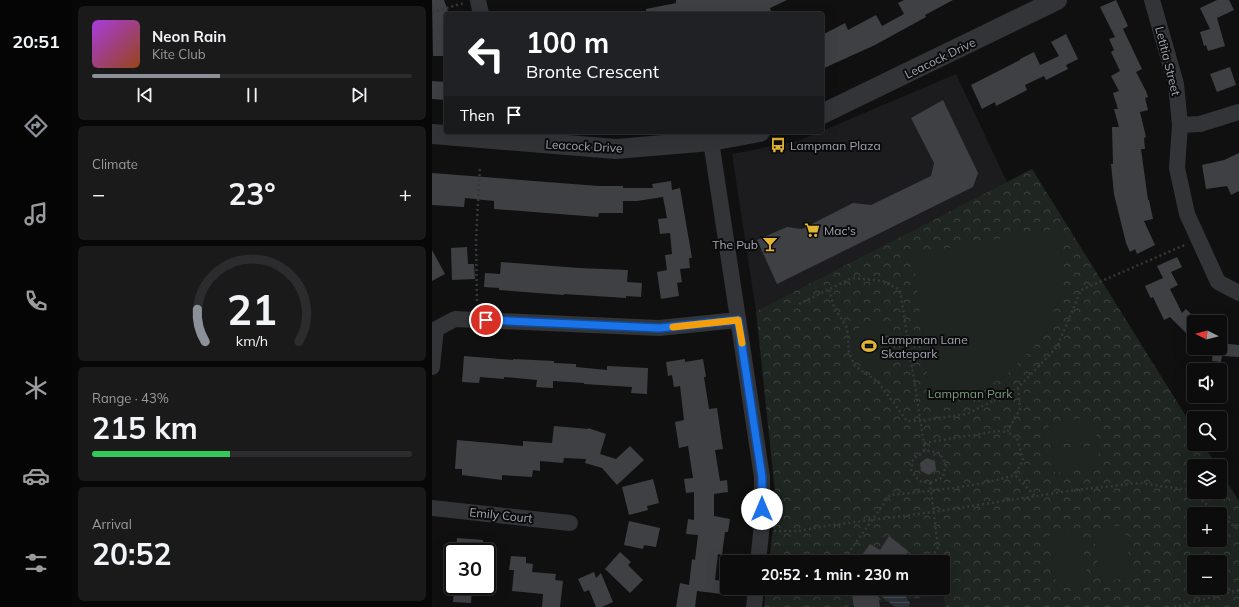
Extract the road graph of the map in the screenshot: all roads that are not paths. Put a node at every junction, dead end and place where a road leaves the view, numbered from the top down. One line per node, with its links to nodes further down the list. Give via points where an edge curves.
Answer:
1 (1057, 0): 6 (street, Leacock Drive)
2 (1152, 0): 7 (street, Letitia Street, via 1176,84)
3 (473, 1): 4 (street)
4 (480, 12)
5 (1239, 112): 7 (street, via 1200,124)
6 (824, 113)
7 (1180, 125): 12 (street, Letitia Street, via 1177,168 1187,214 1218,282)
8 (432, 134): 10 (street, Leacock Drive)
9 (749, 134): 11 (street, Leacock Drive)
10 (492, 136): 11 (street, Leacock Drive, via 616,149)
11 (711, 141): 13 (street)
12 (1239, 293)
13 (738, 320): 14 (street, via 659,328 454,319 436,328); 17 (street, via 762,477 762,531)
14 (432, 367)
15 (432, 508): 16 (street, Emily Court)
16 (570, 523)
17 (759, 555)
18 (755, 595): 19 (street)
19 (754, 607)

